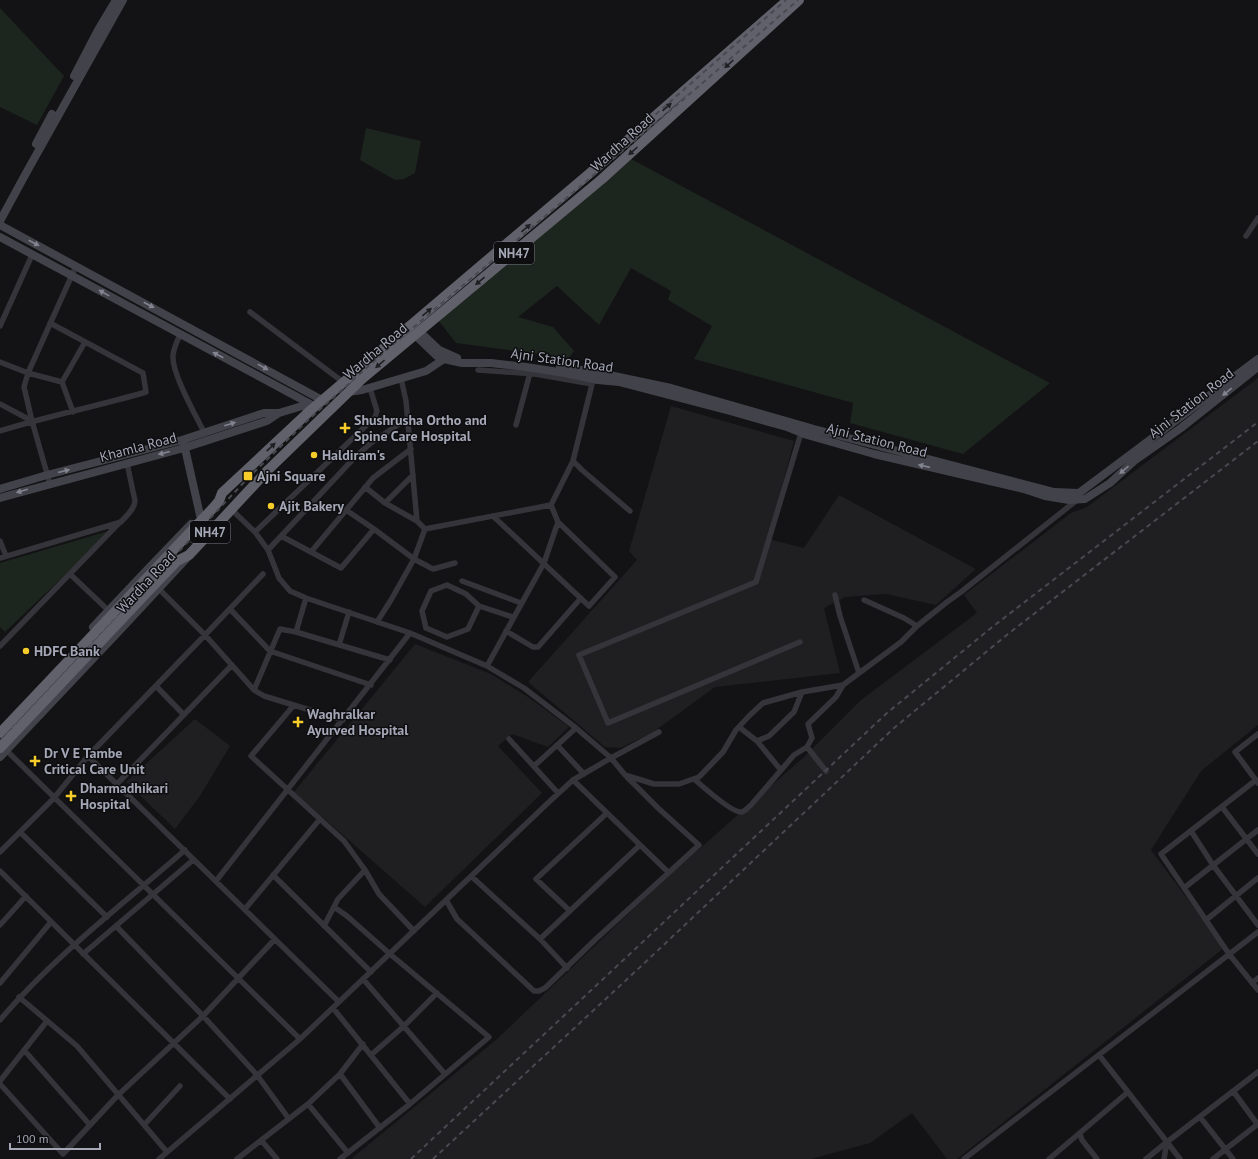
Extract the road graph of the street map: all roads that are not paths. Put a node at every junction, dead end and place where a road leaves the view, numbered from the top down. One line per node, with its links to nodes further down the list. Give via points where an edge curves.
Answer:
1 (116, 0): 5 (street)
2 (123, 0): 5 (street)
3 (788, 0): 18 (highway, Wardha Road / NH47, one-way to 3)
4 (799, 0): 18 (highway, Wardha Road / NH47, one-way to 18, via 602,179)
5 (22, 174): 6 (street); 8 (street)
6 (0, 210)
7 (1258, 218): 10 (street)
8 (0, 221)
9 (0, 225): 13 (street, one-way to 13)
10 (1246, 236)
11 (0, 237): 12 (street)
12 (32, 255): 14 (street); 17 (street)
13 (76, 266): 14 (street); 34 (street, one-way to 34)
14 (71, 275): 16 (street); 19 (street, one-way to 14)
15 (250, 312): 32 (street)
16 (50, 324): 20 (street); 27 (street)
17 (0, 326)
18 (414, 330): 21 (street); 21 (street, via 437,356); 32 (highway, Wardha Road / NH47); 35 (highway, Wardha Road / NH47, one-way to 35)
19 (180, 335): 36 (street, one-way to 19); 46 (street, via 173,356 175,368)
20 (85, 342): 31 (street); 39 (street, via 144,373 146,392)
21 (450, 359): 29 (street, via 426,371); 30 (street, Ajni Station Road, via 532,363)
22 (1258, 359): 26 (street, Ajni Station Road)
23 (0, 362): 27 (street)
24 (1258, 367): 26 (street, Ajni Station Road)
25 (478, 370): 28 (street)
26 (1247, 372): 60 (street, Ajni Station Road, via 1206,409 1110,483 1085,499)
27 (28, 373): 31 (street); 42 (street, via 24,387)
28 (530, 373): 30 (street); 43 (street)
29 (401, 378): 33 (street); 41 (street)
30 (593, 378): 44 (street, Ajni Station Road, via 665,393); 51 (street)
31 (62, 382): 39 (street)
32 (343, 382): 38 (highway, Wardha Road / NH47)
33 (370, 388): 35 (street); 74 (street, via 378,411 375,417)
34 (302, 389): 36 (street); 38 (street)
35 (348, 392): 64 (highway, Wardha Road / NH47, via 268,470)
36 (297, 397): 38 (street)
37 (0, 404): 42 (street)
38 (316, 405): 40 (street, Khamla Road); 59 (highway, Wardha Road / NH47, one-way to 38)
39 (73, 412): 42 (street)
40 (279, 413): 46 (street, Khamla Road, one-way to 40, via 264,412); 48 (street, Khamla Road, via 267,421)
41 (408, 418): 49 (street); 75 (street, via 356,456)
42 (32, 421): 45 (street); 54 (street)
43 (516, 425)
44 (799, 430): 47 (street, Ajni Station Road); 50 (street, Ajni Station Road); 108 (street, via 756,582 580,655 608,723)
45 (0, 432)
46 (204, 432): 48 (street, Khamla Road)
47 (862, 441): 50 (street); 53 (street, Ajni Station Road)
48 (183, 444): 52 (street, Khamla Road, one-way to 52); 54 (street, Khamla Road, one-way to 48); 67 (street)
49 (410, 449): 55 (street); 57 (street, via 373,478)
50 (859, 450): 53 (street, Ajni Station Road, one-way to 50)
51 (573, 461): 63 (street); 66 (street)
52 (127, 463): 56 (street, Khamla Road); 70 (street, via 135,506)
53 (944, 467): 60 (street, Ajni Station Road, via 1045,496 1069,500)
54 (47, 475): 56 (street); 58 (street, Khamla Road)
55 (413, 475): 62 (street); 69 (street)
56 (50, 484): 61 (street, Khamla Road, one-way to 61)
57 (366, 487): 62 (street); 65 (street)
58 (0, 489)
59 (222, 493): 67 (street, Wardha Road / NH47); 128 (highway, via 214,507)
60 (1077, 496): 99 (street)
61 (0, 498)
62 (385, 503): 69 (street)
63 (551, 506): 68 (street); 71 (street)
64 (232, 510): 74 (street); 79 (highway, Wardha Road / NH47)
65 (346, 510): 72 (street); 78 (street)
66 (630, 510)
67 (200, 515): 95 (street, Wardha Road / NH47)
68 (493, 516): 73 (street); 83 (street)
69 (417, 521): 73 (street)
70 (121, 522): 80 (street); 84 (street)
71 (558, 522): 83 (street); 90 (street, via 615,577 590,606)
72 (374, 529): 78 (street, via 341,568); 81 (street)
73 (425, 529): 81 (street)
74 (255, 532): 77 (street)
75 (281, 536): 77 (street); 78 (street)
76 (0, 541): 80 (street)
77 (268, 550): 89 (street, via 279,578 290,591)
78 (311, 552)
79 (190, 555): 87 (street, Wardha Road / NH47); 134 (highway, bridge, via 177,561)
80 (3, 557)
81 (414, 559): 82 (street, via 433,569); 98 (street)
82 (455, 563)
83 (544, 563): 90 (street); 92 (street)
84 (70, 574): 95 (street); 106 (street)
85 (262, 574): 94 (street)
86 (462, 581): 92 (street)
87 (159, 589): 104 (street); 134 (street, Wardha Road / NH47)
88 (835, 595): 115 (street)
89 (306, 598): 96 (street); 102 (street)
90 (581, 598): 101 (street, via 538,647 533,647)
91 (864, 600): 99 (street)
92 (522, 603): 97 (street)
93 (479, 606): 97 (street); 100 (street, via 468,629 447,637); 100 (street, via 466,594 447,585 431,591 422,611 426,628)
94 (230, 609): 104 (street); 111 (street)
95 (109, 611): 124 (street, Wardha Road / NH47)
96 (349, 612): 98 (street); 109 (street)
97 (513, 617): 101 (street)
98 (377, 622): 103 (street)
99 (917, 626): 115 (street, via 901,642)
100 (433, 631): 107 (street)
101 (506, 631): 114 (street)
102 (296, 632): 109 (street); 111 (street, via 280,629)
103 (410, 633): 107 (street); 112 (street)
104 (205, 635): 113 (street); 118 (street)
105 (0, 636): 106 (street)
106 (5, 641): 110 (street)
107 (429, 641): 114 (street)
108 (800, 642)
109 (339, 645): 112 (street)
110 (0, 646)
111 (270, 651): 116 (street); 119 (street)
112 (390, 660): 116 (street)
113 (232, 665): 119 (street); 122 (street)
114 (486, 666): 126 (street, via 524,688)
115 (859, 673): 117 (street)
116 (371, 685): 123 (street)
117 (843, 685): 120 (street); 133 (street, via 836,696 808,724 812,738)
118 (156, 686): 122 (street); 135 (street)
119 (254, 690): 121 (street, via 264,696)
120 (802, 692): 125 (street, via 763,704); 131 (street, via 794,712 769,736)
121 (294, 705): 123 (street); 146 (street, via 251,756)
122 (184, 715): 145 (street)
123 (343, 720): 146 (street)
124 (0, 727)
125 (739, 727): 131 (street); 142 (street, via 723,752)
126 (576, 728): 132 (street); 136 (street)
127 (659, 732): 136 (street)
128 (0, 733)
129 (1258, 734): 144 (street, via 1235,752)
130 (509, 739): 137 (street)
131 (756, 741): 138 (street)
132 (557, 745): 137 (street); 140 (street)
133 (807, 747): 138 (street, via 794,754); 139 (street)
134 (1, 750): 148 (street)
135 (88, 756): 145 (street); 148 (street)
136 (610, 758): 140 (street); 141 (street)
137 (534, 766): 147 (street)
138 (780, 770): 142 (street, via 751,805 740,813)
139 (826, 771)
140 (584, 774): 143 (street)
141 (625, 775): 142 (street, via 654,784 679,784); 164 (street, via 699,844)
142 (694, 779)
143 (573, 780): 147 (street); 150 (street)
144 (1257, 781): 149 (street)
145 (117, 784): 157 (street)
146 (288, 790): 151 (street); 168 (street)
147 (558, 794): 166 (street)
148 (54, 798): 154 (street); 169 (street)
149 (1222, 807): 153 (street); 155 (street)
150 (607, 813): 156 (street); 177 (street, via 536,879)
151 (320, 819): 162 (street, via 344,841); 165 (street)
152 (1258, 830): 155 (street)
153 (1191, 831): 161 (street); 170 (street, via 1161,854)
154 (20, 832): 158 (street); 178 (street)
155 (1246, 839): 159 (street); 161 (street)
156 (640, 845): 164 (street); 177 (street)
157 (185, 850): 160 (street); 169 (street)
158 (0, 852)
159 (1258, 854)
160 (193, 860): 168 (street); 171 (street)
161 (1213, 865): 170 (street); 173 (street)
162 (365, 870): 175 (street, via 338,899); 185 (street, via 378,894)
163 (0, 871): 172 (street)
164 (668, 872): 193 (street)
165 (273, 875): 176 (street); 184 (street)
166 (471, 876): 174 (street); 188 (street)
167 (1258, 878): 173 (street)
168 (216, 881): 176 (street)
169 (145, 887): 171 (street); 178 (street)
170 (1184, 888): 179 (street)
171 (152, 894): 183 (street); 196 (street)
172 (26, 896): 180 (street); 181 (street)
173 (1236, 896): 179 (street); 182 (street)
174 (446, 900): 185 (street); 193 (street, via 457,919 534,990 545,988)
175 (334, 907): 184 (street); 191 (street)
176 (244, 909): 187 (street)
177 (570, 911): 188 (street)
178 (107, 917): 189 (street)
179 (1206, 920): 192 (street)
180 (51, 922): 189 (street); 198 (street)
181 (0, 925)
182 (1258, 925)
183 (116, 926): 190 (street); 205 (street)
184 (324, 926): 194 (street)
185 (414, 930): 191 (street)
186 (1258, 932): 192 (street)
187 (275, 939): 196 (street); 203 (street)
188 (540, 939): 193 (street)
189 (75, 946): 190 (street); 202 (street)
190 (83, 953): 210 (street)
191 (390, 954): 194 (street); 201 (street)
192 (1229, 954): 199 (street); 214 (street)
193 (567, 968)
194 (371, 972): 197 (street)
195 (1258, 978): 199 (street)
196 (239, 979): 205 (street); 209 (street)
197 (363, 979): 203 (street); 208 (street)
198 (0, 983)
199 (1252, 983): 200 (street)
200 (1258, 990)
201 (437, 993): 208 (street); 217 (street, via 489,1037)
202 (19, 997): 206 (street); 207 (street)
203 (339, 1002): 204 (street)
204 (333, 1008): 209 (street); 211 (street)
205 (203, 1016): 210 (street); 218 (street)
206 (0, 1020)
207 (47, 1021): 212 (street); 224 (street, via 77,1046)
208 (404, 1026): 213 (street); 217 (street)
209 (300, 1039): 218 (street)
210 (174, 1043): 224 (street); 225 (street)
211 (363, 1044): 213 (street); 216 (street)
212 (24, 1050): 219 (street); 231 (street)
213 (371, 1055): 227 (street)
214 (1099, 1055): 222 (street); 244 (street)
215 (1258, 1072): 223 (street)
216 (340, 1074): 226 (street); 233 (street)
217 (445, 1074): 227 (street)
218 (257, 1075): 225 (street); 229 (street)
219 (0, 1081)
220 (0, 1084): 231 (street, via 63,1154)
221 (180, 1086): 230 (street)
222 (1128, 1092): 234 (street); 236 (street)
223 (1233, 1092): 228 (street); 232 (street)
224 (118, 1095): 230 (street); 231 (street)
225 (230, 1099): 238 (street)
226 (308, 1104): 229 (street); 239 (street)
227 (410, 1104): 233 (street)
228 (1200, 1117): 236 (street); 237 (street)
229 (289, 1119): 235 (street)
230 (144, 1124): 238 (street)
231 (90, 1125)
232 (1258, 1125): 237 (street)
233 (380, 1128): 239 (street)
234 (1080, 1134): 245 (street); 246 (street)
235 (261, 1140): 241 (street); 242 (street)
236 (1167, 1142): 247 (street); 248 (street); 249 (street)
237 (1225, 1149): 250 (street); 251 (street)
238 (167, 1152): 240 (street)
239 (348, 1152): 243 (street)
240 (159, 1159)
241 (237, 1159)
242 (277, 1159)
243 (340, 1159)
244 (964, 1159)
245 (1049, 1159)
246 (1097, 1159)
247 (1146, 1159)
248 (1164, 1159)
249 (1180, 1159)
250 (1213, 1159)
251 (1233, 1159)

